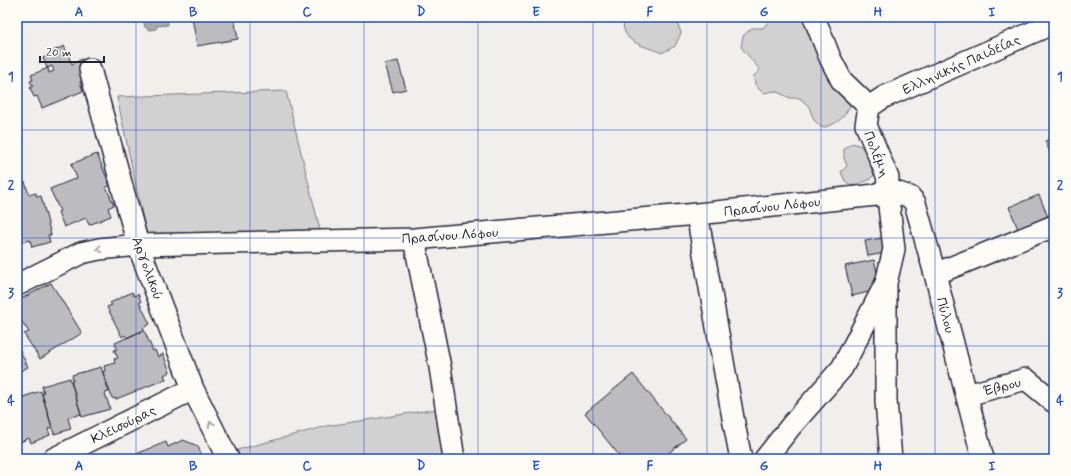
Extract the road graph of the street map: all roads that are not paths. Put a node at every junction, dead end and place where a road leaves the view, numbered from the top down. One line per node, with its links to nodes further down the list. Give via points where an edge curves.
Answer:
1 (814, 17): 4 (street, via 842,81)
2 (1054, 23): 4 (street, Ελληνικής Παιδείας, via 884,97)
3 (90, 69): 9 (street, Αργολικού)
4 (869, 107): 5 (street, Πολέμη, via 866,125 888,178)
5 (887, 189): 6 (street, Πρασίνου Λόφου, via 876,195); 10 (street, Πύλου, via 910,197 915,203); 11 (street, Πολέμη, via 894,249)
6 (697, 214): 8 (street, Πρασίνου Λόφου); 19 (street)
7 (1054, 226): 10 (street)
8 (414, 239): 9 (street, Πρασίνου Λόφου); 18 (street, via 440,367)
9 (138, 245): 12 (street, Πρασίνου Λόφου, one-way to 12, via 81,253); 13 (street, Αργολικού)
10 (935, 274): 14 (street, Πύλου)
11 (886, 283): 20 (street, via 842,368); 21 (street, via 886,401)
12 (17, 285)
13 (193, 389): 16 (street, Κλεισούρας); 17 (street, Αργολικού, one-way to 13)
14 (967, 395): 15 (street, Έβρου, via 1026,379); 22 (street, Πύλου)
15 (1054, 402)
16 (53, 459)
17 (228, 459)
18 (454, 459)
19 (741, 459)
20 (765, 459)
21 (891, 459)
22 (983, 459)

